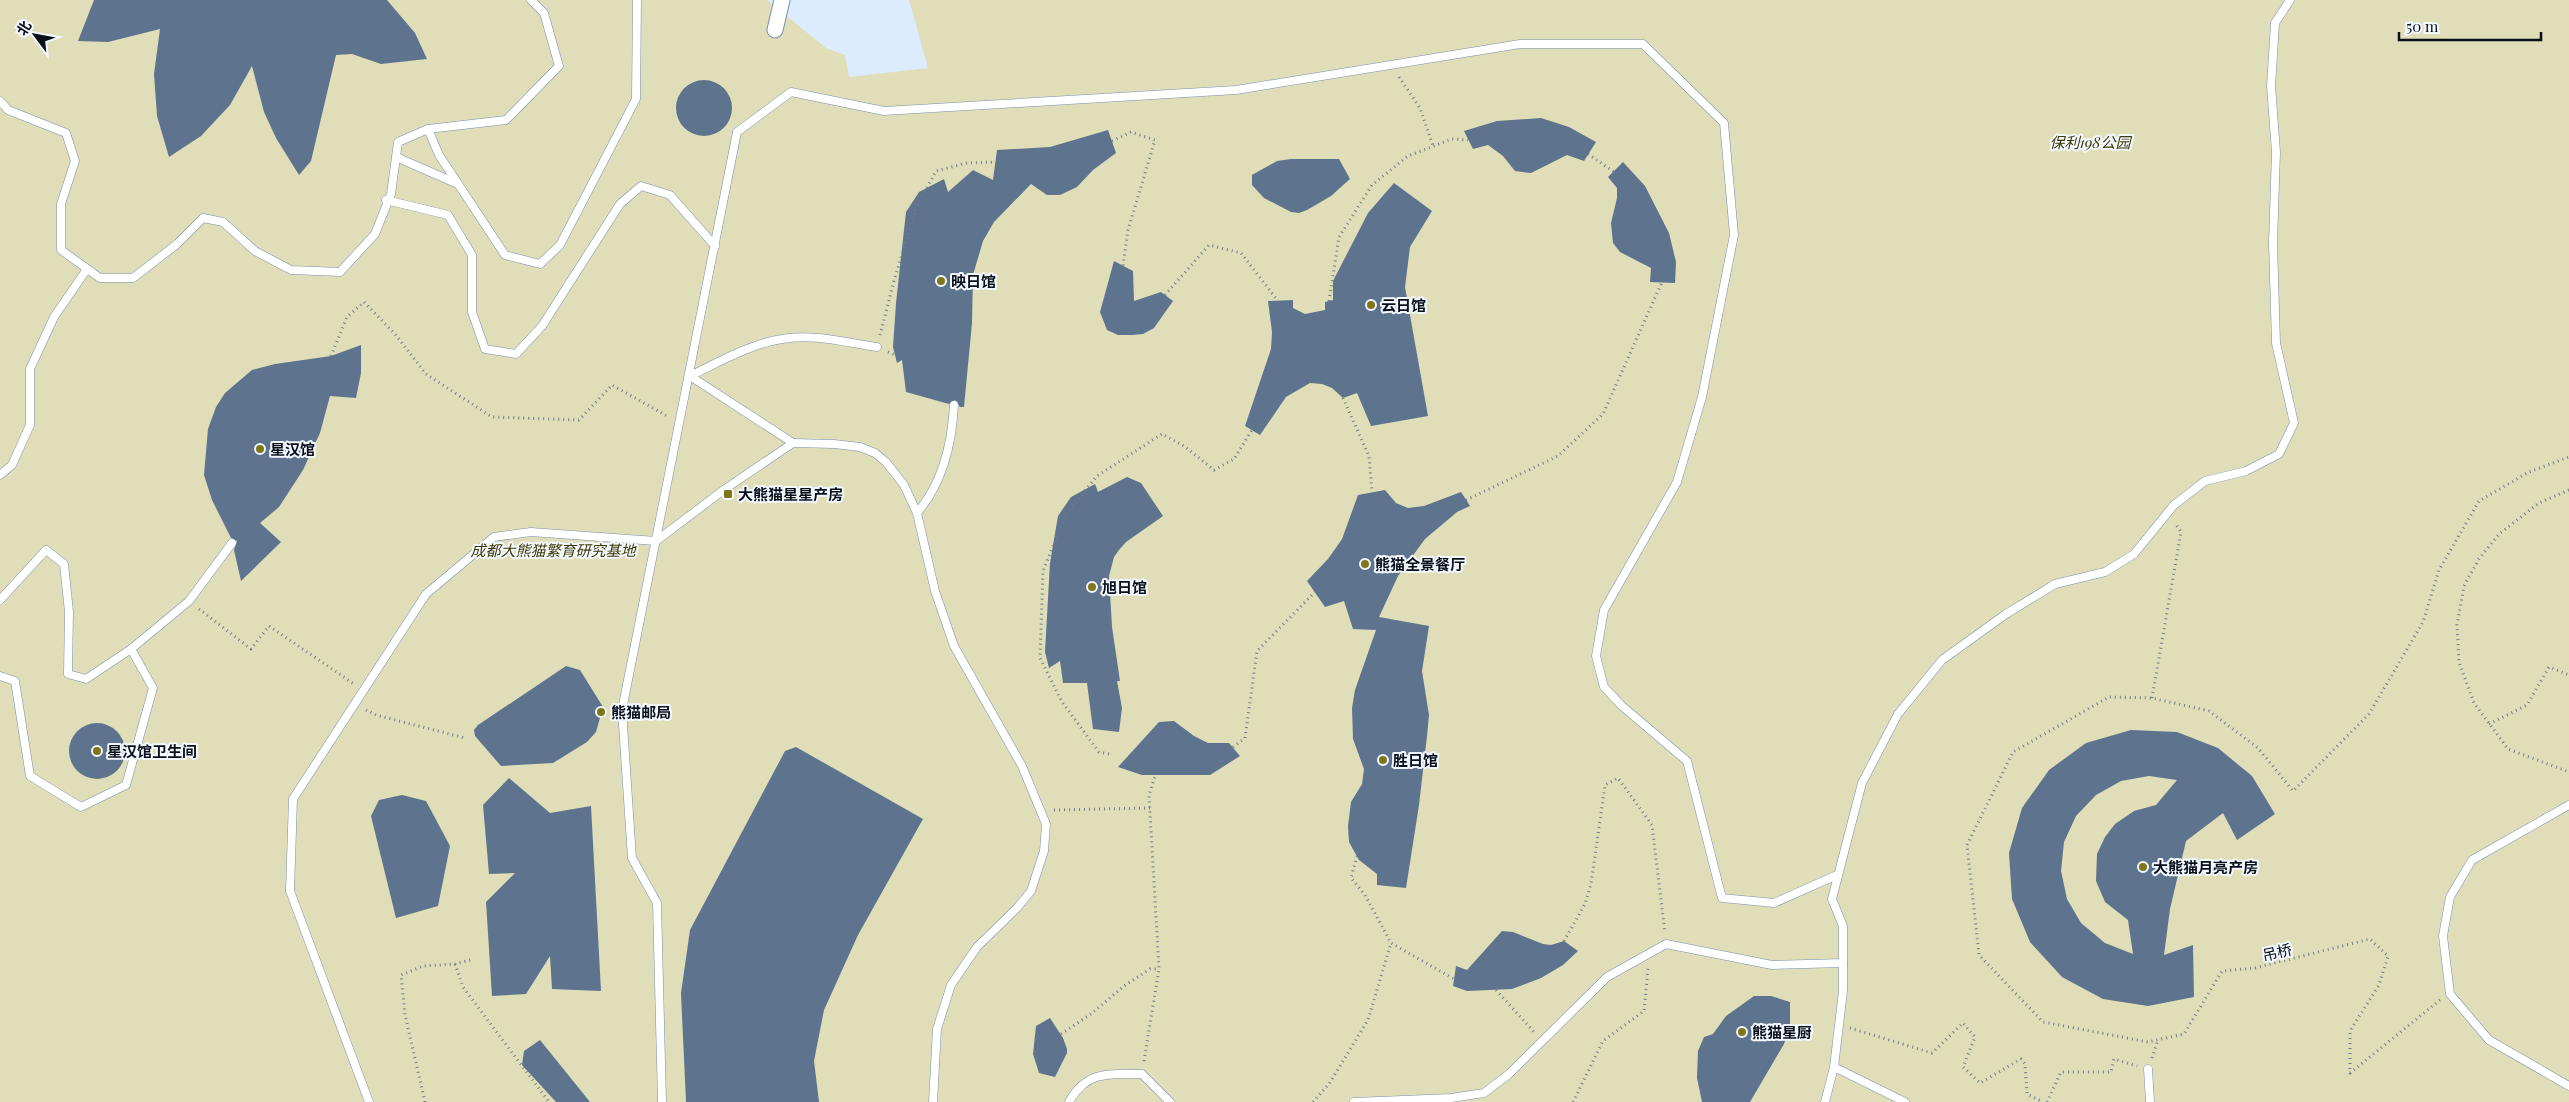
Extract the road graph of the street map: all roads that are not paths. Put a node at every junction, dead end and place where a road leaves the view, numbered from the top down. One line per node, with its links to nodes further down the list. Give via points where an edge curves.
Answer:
1 (531, 0): 7 (lane, via 544,13 559,66 506,120)
2 (638, 0): 9 (lane, via 636,98 560,245 540,264 505,255)
3 (782, 0): 5 (street)
4 (2290, 0): 25 (lane, via 2275,23 2271,86 2276,152 2273,243 2276,343 2294,423 2279,454 2246,471 2205,481 2174,505 2134,554 2105,572 2055,584 1942,660 1898,714 1862,783)
5 (775, 30)
6 (0, 101): 12 (lane, via 8,110 66,133 75,161 61,204 61,250)
7 (428, 129): 8 (lane, via 398,142); 9 (lane, via 439,155)
8 (396, 157): 9 (lane); 10 (lane, via 391,194)
9 (458, 184)
10 (386, 200): 11 (lane, via 448,215 472,255 472,312 485,349 516,354 542,326 620,204 641,186 670,195); 12 (lane, via 375,234 340,272 290,270 255,251 223,222 203,218 133,278 100,278)
11 (715, 246): 14 (lane); 25 (lane, via 737,132 791,92 884,111 1236,90 1520,44 1643,44 1724,124 1734,235 1702,397 1677,482 1604,610 1596,656 1604,687 1687,761 1722,898 1774,903)
12 (87, 269): 17 (lane, via 54,317 30,369 30,425 12,465)
13 (877, 347): 14 (lane, via 784,338 739,353)
14 (690, 376): 16 (lane); 19 (lane)
15 (954, 405): 18 (lane, via 952,428 939,476)
16 (792, 443): 18 (lane, via 860,447 875,453 896,473); 19 (lane)
17 (0, 475)
18 (917, 513): 32 (lane, via 935,591 954,646 1022,766 1046,824 1044,851 1031,890 977,947 951,985 941,1009)
19 (656, 541): 30 (lane, via 531,532 494,537 426,594 293,799 290,891); 31 (lane, via 622,710 632,858 657,903)
20 (232, 543): 22 (lane, via 189,601)
21 (0, 600): 22 (lane, via 46,550 64,564 68,674 86,679)
22 (131, 648): 23 (lane, via 153,688 126,785 81,807 30,776 15,681)
23 (0, 676)
24 (2569, 805): 29 (lane, via 2472,860 2450,897 2443,936 2450,994 2489,1040)
25 (1837, 875): 26 (lane, via 1832,899 1843,926)
26 (1843, 963): 27 (lane); 35 (lane, via 1772,965 1666,944 1607,977 1509,1074 1484,1093 1451,1098)
27 (1834, 1067): 36 (lane); 37 (lane)
28 (2148, 1070): 38 (lane)
29 (2569, 1086)
30 (369, 1102)
31 (662, 1102)
32 (933, 1102)
33 (1069, 1102): 34 (lane, via 1077,1088 1100,1074 1142,1074)
34 (1170, 1102)
35 (1354, 1102)
36 (1825, 1102)
37 (1905, 1102)
38 (2150, 1102)

